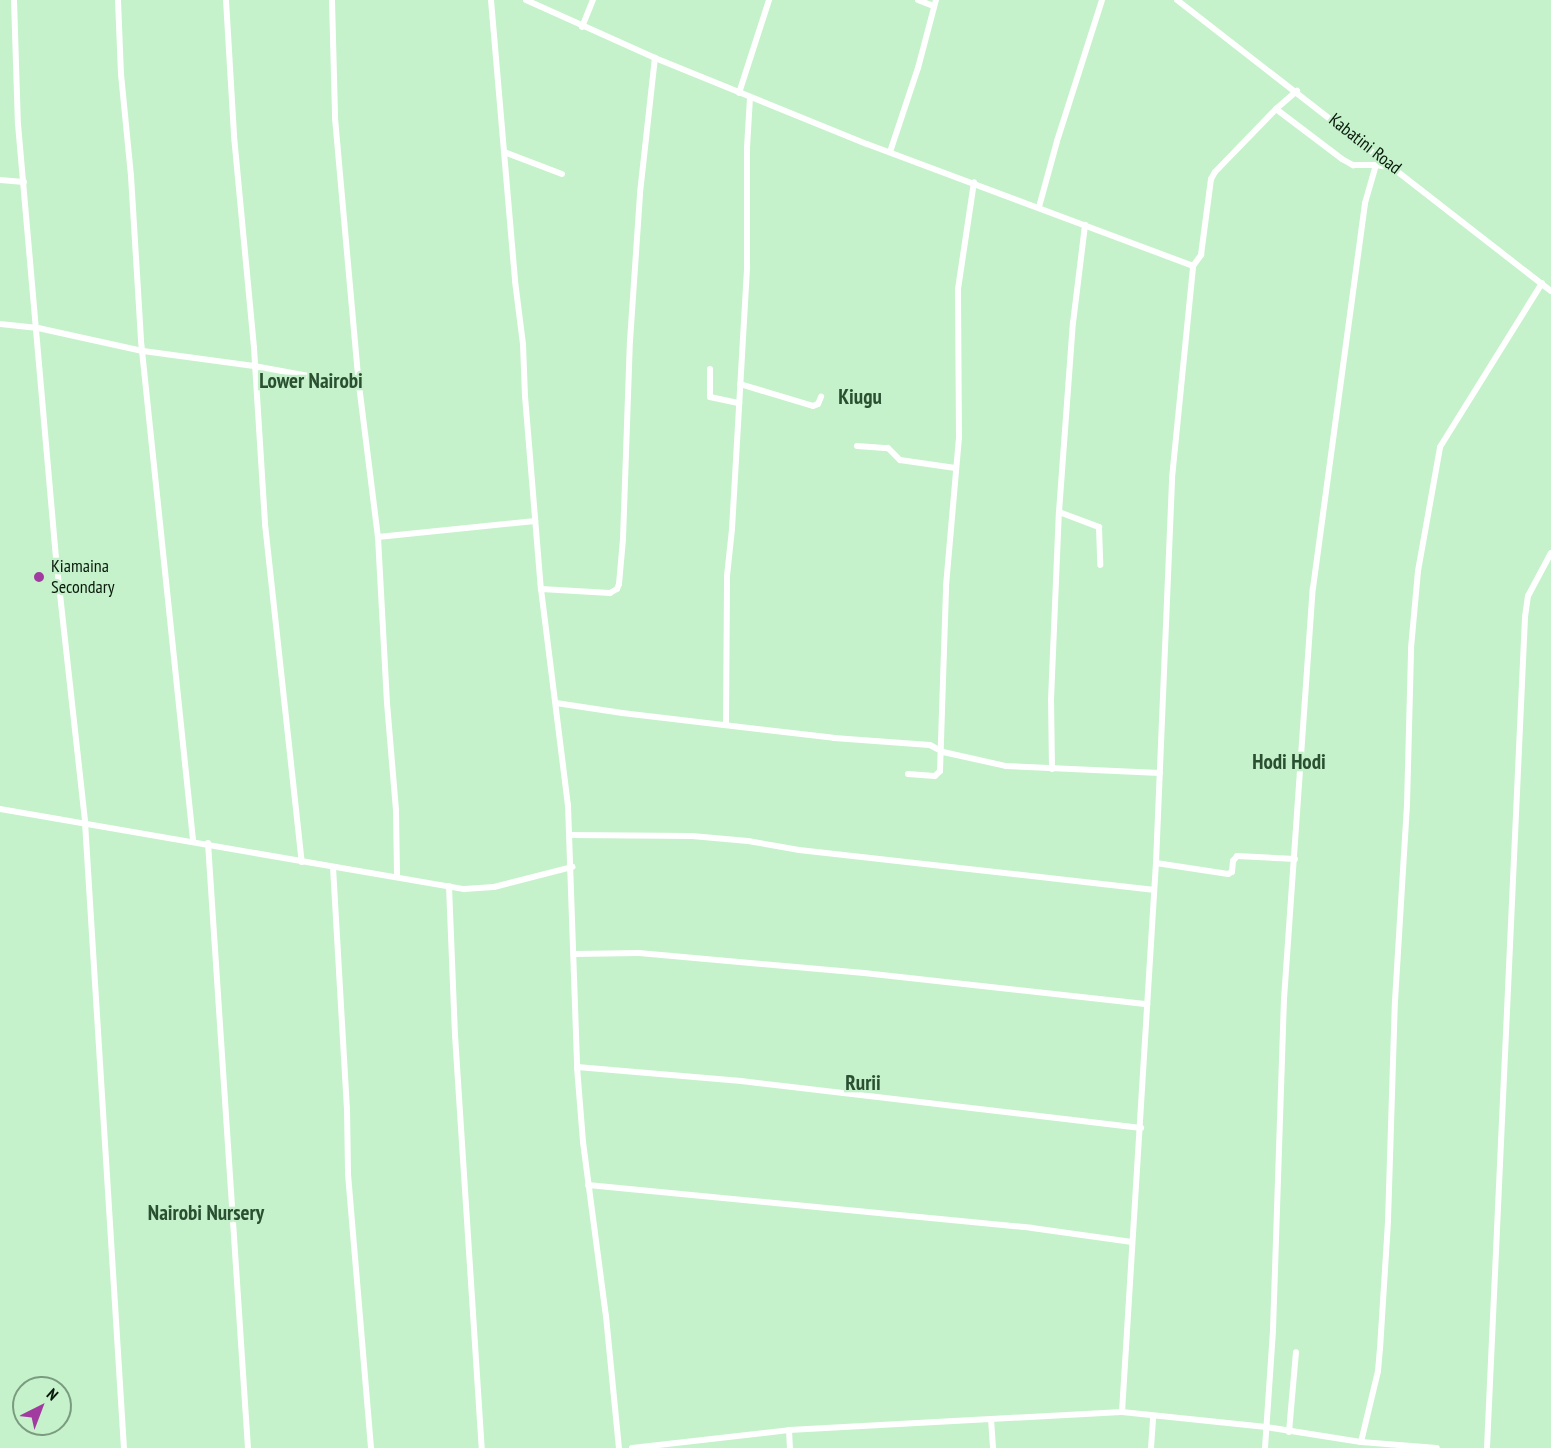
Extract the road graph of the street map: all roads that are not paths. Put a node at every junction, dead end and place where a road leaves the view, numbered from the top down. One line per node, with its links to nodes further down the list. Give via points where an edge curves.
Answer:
1 (14, 0): 27 (street)
2 (118, 0): 36 (street)
3 (226, 0): 37 (street)
4 (332, 0): 40 (street, via 333,89)
5 (492, 0): 21 (street)
6 (525, 0): 15 (street)
7 (593, 0): 15 (street)
8 (769, 0): 18 (street)
9 (918, 0): 13 (street)
10 (1102, 0): 29 (street)
11 (1177, 0): 14 (street, Kabatini Road)
12 (1192, 0): 14 (street)
13 (935, 3): 22 (street)
14 (1187, 8): 17 (street, Kabatini Road)
15 (582, 27): 16 (street)
16 (655, 58): 18 (street); 50 (street, via 640,193 619,584 610,593)
17 (1297, 92): 20 (street); 24 (street, Kabatini Road)
18 (739, 93): 19 (street)
19 (750, 97): 22 (street); 39 (street)
20 (1276, 110): 23 (street, via 1342,159 1353,165); 31 (street, via 1211,179 1201,255)
21 (504, 152): 25 (street); 46 (street, via 524,344)
22 (890, 152): 28 (street)
23 (1376, 165): 24 (street); 62 (street, via 1356,257 1313,588)
24 (1396, 168): 32 (street, Kabatini Road)
25 (562, 174)
26 (0, 180): 27 (street)
27 (24, 182): 35 (street)
28 (974, 182): 29 (street); 44 (street, via 958,289 959,426)
29 (1039, 207): 30 (street)
30 (1085, 225): 31 (street); 45 (street, via 1073,322)
31 (1193, 266): 55 (street, via 1172,478)
32 (1542, 283): 33 (street, Kabatini Road); 83 (street, via 1440,447 1418,571 1411,648 1380,1349)
33 (1551, 291)
34 (0, 324): 35 (street)
35 (38, 328): 36 (street); 58 (street, via 56,558)
36 (143, 351): 37 (street); 60 (street)
37 (254, 366): 40 (street); 63 (street, via 266,524)
38 (710, 369): 42 (street, via 711,397)
39 (740, 384): 41 (street, via 813,406); 42 (street)
40 (358, 385): 47 (street)
41 (821, 397)
42 (739, 403): 52 (street, via 727,586)
43 (857, 446): 44 (street, via 888,448 900,460)
44 (955, 468): 53 (street)
45 (1059, 512): 49 (street, via 1099,527); 54 (street)
46 (535, 521): 47 (street); 50 (street)
47 (378, 537): 67 (street)
48 (1551, 553): 96 (street, via 1528,596 1525,617)
49 (1100, 565)
50 (540, 589): 51 (street)
51 (556, 703): 52 (street); 59 (street)
52 (726, 725): 53 (street)
53 (939, 749): 54 (street, via 1006,766); 56 (street, via 938,776)
54 (1052, 769): 55 (street)
55 (1160, 773): 64 (street)
56 (908, 774)
57 (0, 809): 58 (street)
58 (85, 822): 60 (street); 85 (street)
59 (570, 834): 66 (street); 69 (street, via 748,841)
60 (193, 840): 61 (street)
61 (208, 843): 63 (street); 86 (street)
62 (1295, 859): 64 (street, via 1237,856 1228,874); 80 (street, via 1284,999)
63 (302, 862): 65 (street)
64 (1156, 863): 69 (street)
65 (333, 867): 67 (street); 87 (street, via 348,1174)
66 (572, 867): 68 (street, via 480,889); 70 (street)
67 (397, 876): 68 (street)
68 (449, 886): 88 (street)
69 (1153, 890): 71 (street)
70 (574, 954): 71 (street, via 639,953); 72 (street)
71 (1147, 1004): 73 (street)
72 (577, 1067): 73 (street, via 741,1081); 74 (street)
73 (1141, 1128): 75 (street)
74 (588, 1185): 75 (street, via 1032,1228); 89 (street)
75 (1132, 1242): 77 (street)
76 (1296, 1352): 82 (street)
77 (1122, 1412): 78 (street); 79 (street)
78 (1153, 1416): 80 (street); 93 (street)
79 (991, 1419): 81 (street); 92 (street)
80 (1266, 1426): 82 (street); 94 (street)
81 (789, 1430): 90 (street); 91 (street)
82 (1289, 1432): 83 (street)
83 (1361, 1442): 84 (street)
84 (1370, 1445): 95 (street)
85 (124, 1448)
86 (248, 1448)
87 (371, 1448)
88 (482, 1448)
89 (619, 1448)
90 (632, 1448)
91 (790, 1448)
92 (993, 1448)
93 (1151, 1448)
94 (1264, 1448)
95 (1437, 1448)
96 (1487, 1448)

